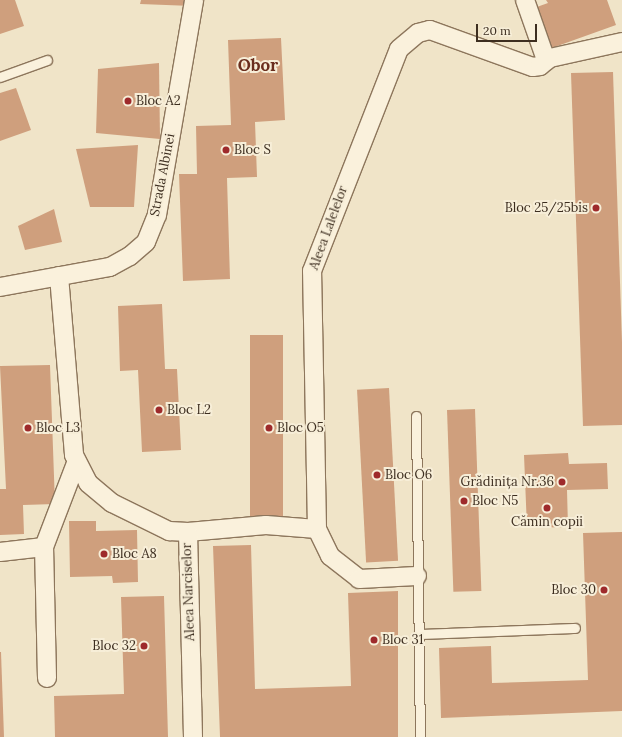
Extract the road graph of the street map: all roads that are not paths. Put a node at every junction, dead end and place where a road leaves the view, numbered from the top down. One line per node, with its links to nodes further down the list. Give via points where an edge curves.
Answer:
1 (194, 0): 7 (street, Strada Albinei, via 157,215 146,242 110,267)
2 (525, 0): 5 (street)
3 (622, 42): 5 (street, Aleea Lalelelor)
4 (47, 60): 6 (lane)
5 (546, 60): 11 (street, Aleea Lalelelor, via 540,66 534,67 430,30 418,33 399,49 312,272)
6 (0, 77)
7 (59, 276): 8 (street, Strada Albinei); 10 (street, Aleea Narciselor)
8 (0, 287)
9 (416, 416): 15 (lane)
10 (76, 463): 12 (street, Aleea Narciselor, via 88,484 112,503 169,531); 13 (street)
11 (317, 528): 12 (street, via 266,525); 15 (street, via 330,556 359,578)
12 (188, 532): 19 (street, Aleea Narciselor)
13 (44, 547): 14 (street); 18 (street)
14 (0, 552)
15 (417, 576): 17 (lane)
16 (574, 628): 17 (lane)
17 (419, 634): 20 (lane)
18 (47, 678)
19 (194, 737)
20 (420, 737)

